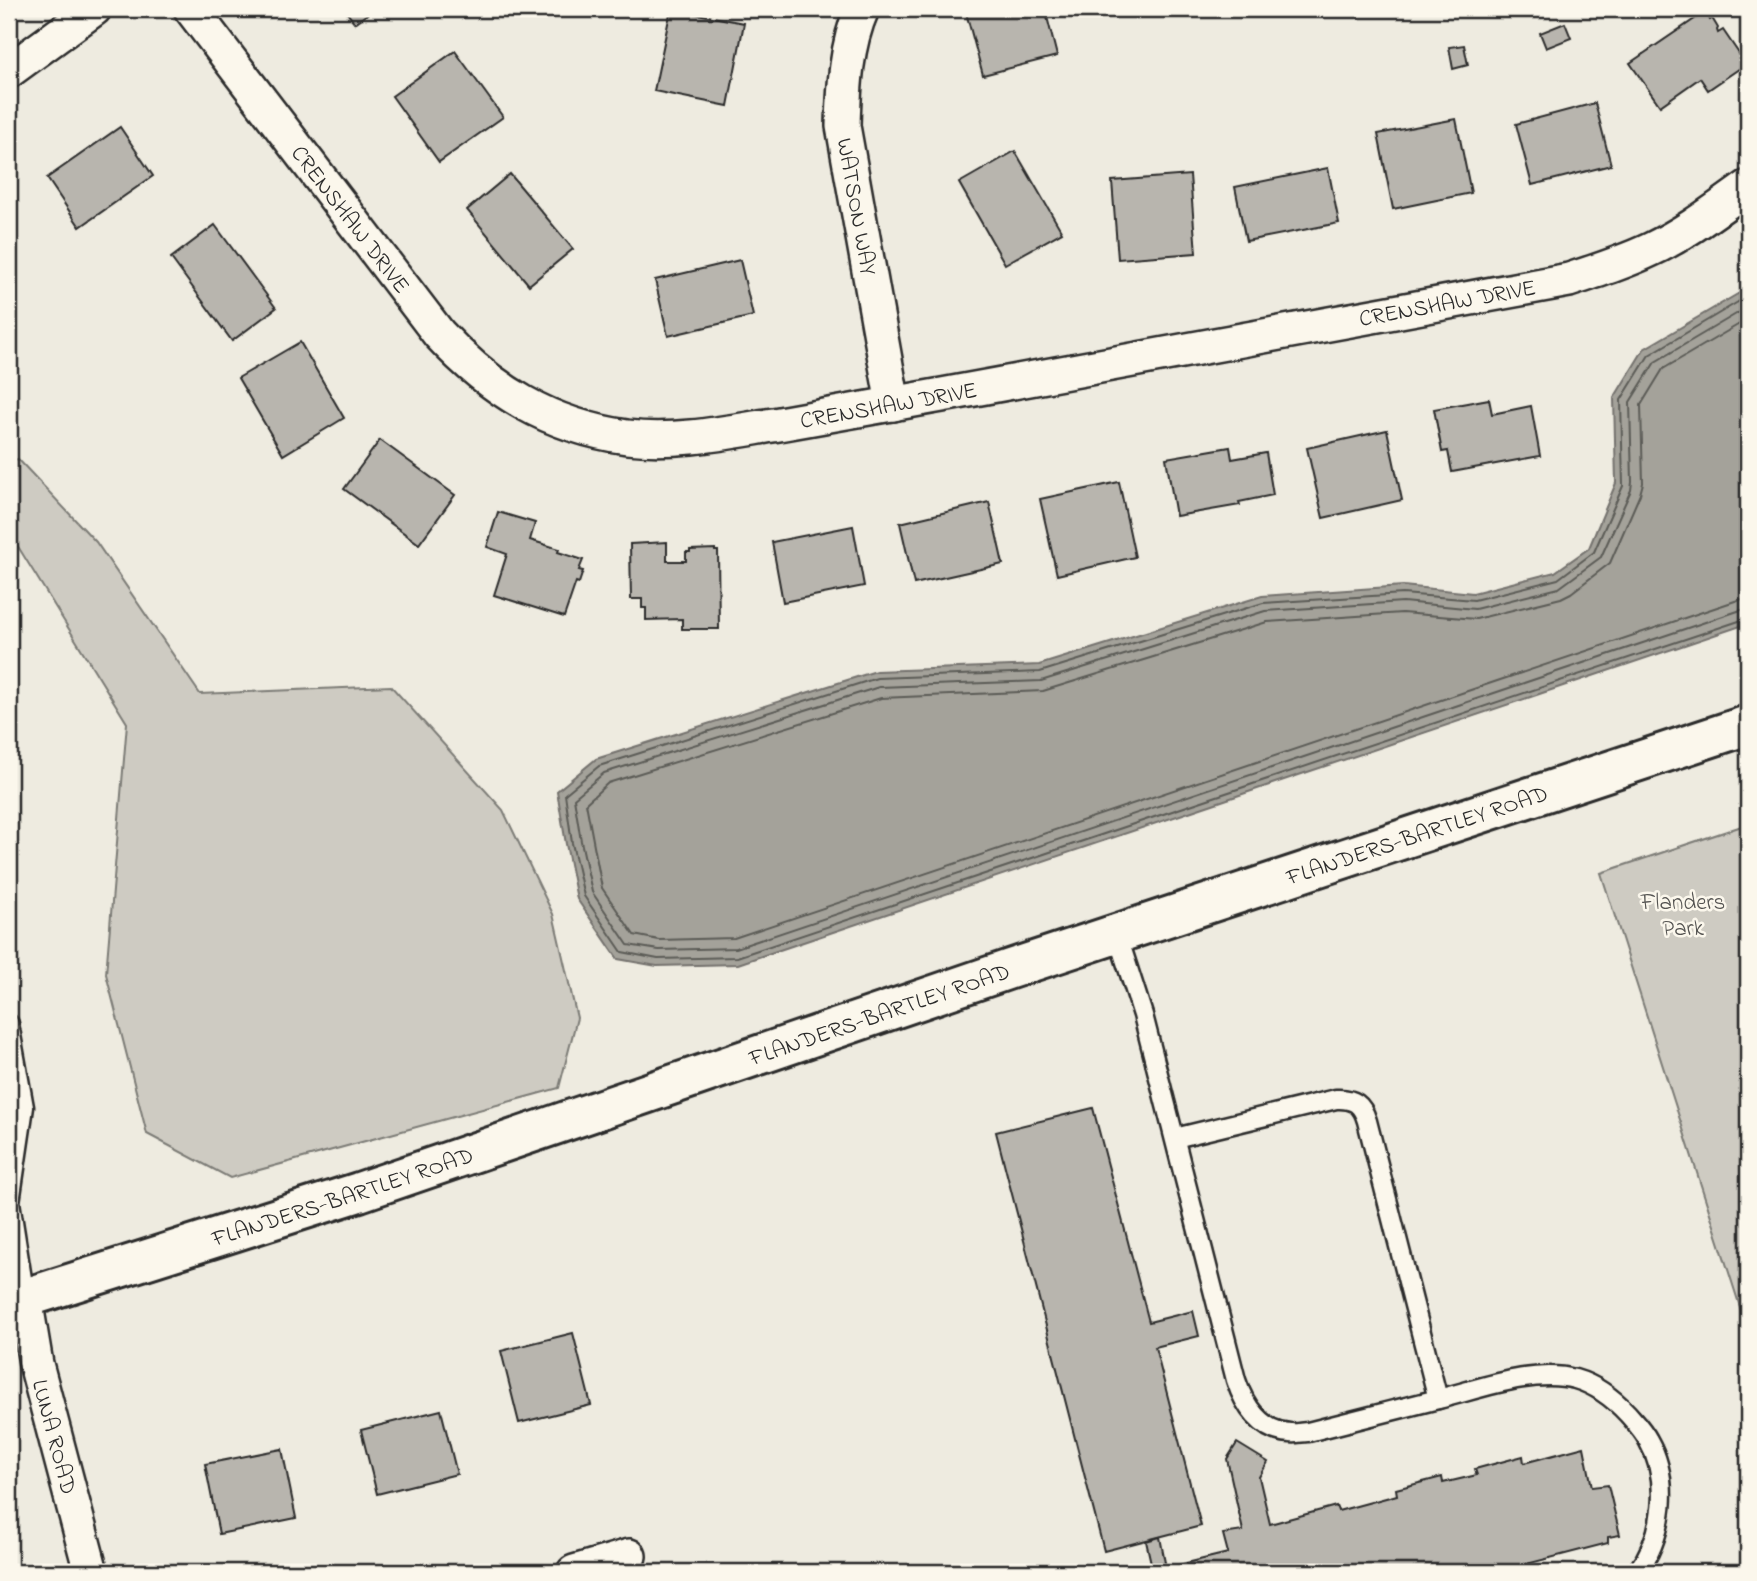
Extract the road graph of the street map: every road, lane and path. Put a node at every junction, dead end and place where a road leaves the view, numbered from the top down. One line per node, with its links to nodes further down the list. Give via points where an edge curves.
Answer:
1 (94, 9): 4 (street)
2 (191, 9): 6 (street, CRENSHAW DRIVE, via 439,334 477,372 524,404 579,427 653,439 701,437)
3 (862, 9): 6 (street, WATSON WAY, via 844,81 843,126)
4 (9, 71)
5 (1748, 187): 6 (street, CRENSHAW DRIVE, via 1652,249 1569,280)
6 (893, 404)
7 (1748, 725): 8 (street, FLANDERS-BARTLEY ROAD)
8 (1117, 934): 10 (lane); 11 (street, FLANDERS-BARTLEY ROAD, via 373,1187)
9 (9, 1024): 11 (lane, via 23,1107 10,1202)
10 (1175, 1139): 12 (lane, via 1236,1380 1241,1397 1257,1418 1277,1431 1308,1432); 12 (lane, via 1336,1099 1360,1105)
11 (17, 1301): 14 (street, LUNA ROAD)
12 (1438, 1399): 16 (lane, via 1549,1376 1596,1388 1618,1403 1649,1441 1662,1494 1656,1532)
13 (629, 1556): 15 (street)
14 (91, 1572)
15 (574, 1572)
16 (1637, 1572)

